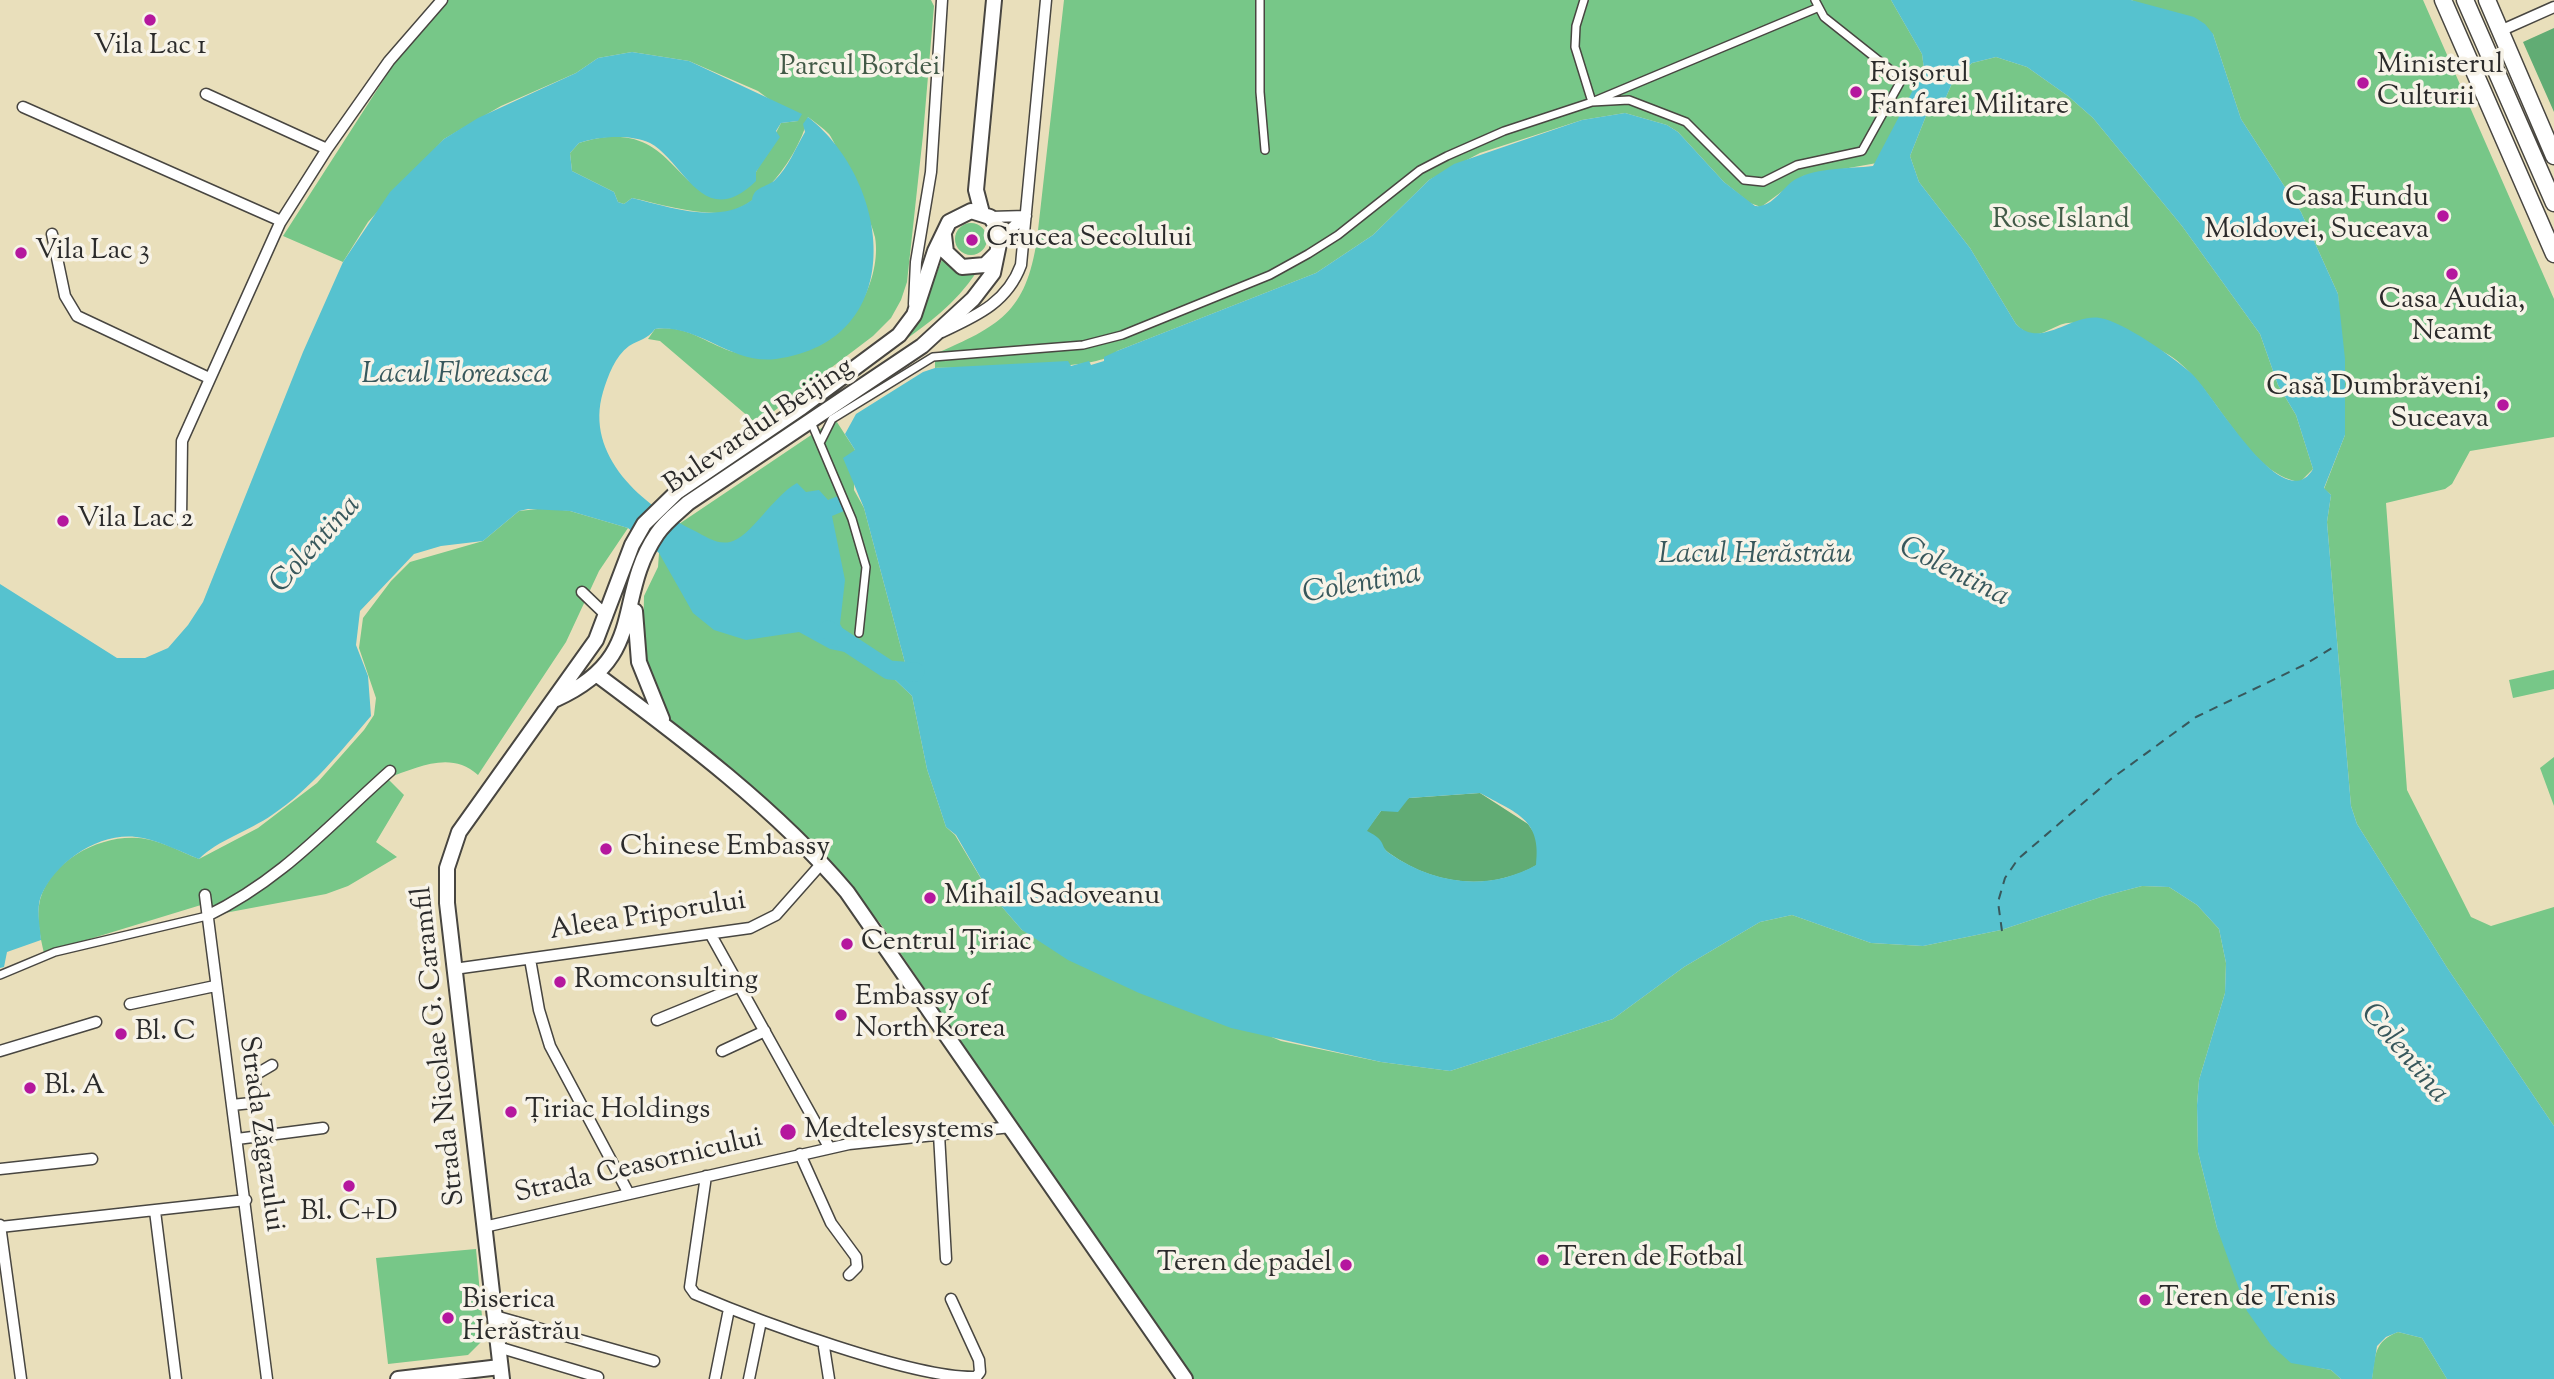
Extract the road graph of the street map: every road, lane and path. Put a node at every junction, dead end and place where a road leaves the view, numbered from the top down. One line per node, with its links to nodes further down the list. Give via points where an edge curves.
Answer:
1 (442, 0): 16 (street, via 389,61)
2 (942, 0): 29 (street, via 931,172 916,262)
3 (994, 0): 19 (main road, Bulevardul Beijing)
4 (1046, 0): 23 (street)
5 (1260, 0): 17 (street)
6 (1584, 0): 14 (street, via 1575,47)
7 (2443, 0): 28 (main road)
8 (2465, 0): 20 (main road)
9 (2487, 0): 12 (main road)
10 (1816, 4): 14 (street); 14 (street, via 1824,17 1902,79 1862,151 1797,166 1751,183 1686,122 1629,100)
11 (2554, 7): 12 (street)
12 (2500, 31): 18 (main road)
13 (206, 94): 16 (street)
14 (1592, 102): 33 (street, via 1504,131 1447,156 1420,170 1338,235 1270,275 1122,335 1083,345 933,357 832,419)
15 (23, 107): 24 (street)
16 (327, 149): 24 (street)
17 (1265, 150)
18 (2554, 156)
19 (976, 190): 21 (main road, Bulevardul Beijing); 22 (main road, Bulevardul Beijing)
20 (2554, 202)
21 (964, 212): 22 (main road); 25 (main road, Bulevardul Beijing)
22 (986, 215): 23 (street); 27 (main road, Bulevardul Beijing, via 998,228)
23 (1026, 216): 27 (street); 30 (street, via 1021,265 1009,289 984,312)
24 (281, 221): 31 (street)
25 (945, 230): 27 (main road, via 946,252 962,267 985,265); 29 (main road, Bulevardul Beijing)
26 (52, 234): 31 (street, via 65,296 77,316)
27 (1000, 244): 30 (main road, Bulevardul Beijing, via 987,282)
28 (2554, 254)
29 (914, 314): 37 (main road, Bulevardul Beijing, via 899,335 861,365 677,492 651,515 632,545)
30 (939, 334): 32 (main road, Bulevardul Beijing)
31 (209, 378): 34 (street, via 182,441)
32 (811, 422): 33 (street); 35 (main road, Bulevardul Beijing, via 688,503 663,526 648,550)
33 (821, 441): 38 (street, via 866,567)
34 (181, 520)
35 (636, 586): 39 (main road, Bulevardul Beijing, via 622,639); 41 (main road, via 639,662)
36 (582, 592): 37 (street)
37 (607, 616): 40 (main road, Bulevardul Beijing)
38 (859, 633)
39 (596, 674): 40 (main road, Bulevardul Beijing); 41 (main road)
40 (555, 699): 48 (main road, Strada Nicolae G. Caramfil, via 453,844 446,883)
41 (664, 723): 43 (main road)
42 (390, 771): 45 (street, via 291,864 242,899)
43 (822, 863): 46 (street, Aleea Priporului, via 769,920); 61 (main road, via 871,924)
44 (205, 895): 45 (street, Strada Zăgazului)
45 (206, 916): 49 (street, via 55,952); 50 (street, Strada Zăgazului)
46 (711, 935): 47 (street, Aleea Priporului); 51 (street)
47 (530, 959): 48 (street, Aleea Priporului); 69 (street, via 550,1046)
48 (454, 969): 73 (main road, Strada Nicolae G. Caramfil)
49 (0, 975)
50 (215, 986): 52 (street); 59 (street, Strada Zăgazului)
51 (740, 986): 53 (street); 55 (street)
52 (130, 1004)
53 (657, 1020)
54 (96, 1022): 56 (street)
55 (765, 1031): 57 (street); 64 (street)
56 (0, 1051)
57 (722, 1051)
58 (272, 1065): 59 (street, via 255,1075 251,1103)
59 (232, 1105): 63 (street, Strada Zăgazului)
60 (323, 1128): 63 (street)
61 (1012, 1128): 62 (street, Strada Ceasornicului); 96 (main road)
62 (939, 1134): 64 (street, Strada Ceasornicului); 74 (street)
63 (237, 1139): 70 (street, Strada Zăgazului)
64 (829, 1147): 65 (street, Strada Ceasornicului)
65 (800, 1154): 68 (street, Strada Ceasornicului); 75 (street, via 831,1223 856,1257 857,1267)
66 (93, 1159): 67 (street)
67 (0, 1169)
68 (705, 1176): 69 (street, Strada Ceasornicului); 77 (street, via 690,1287 695,1294)
69 (629, 1194): 73 (street, Strada Ceasornicului)
70 (246, 1200): 71 (street); 89 (street, Strada Zăgazului)
71 (155, 1211): 72 (street); 88 (street)
72 (0, 1226): 87 (street)
73 (484, 1227): 78 (main road, Strada Nicolae G. Caramfil)
74 (946, 1259)
75 (849, 1275)
76 (951, 1299): 86 (street, via 980,1367 976,1377)
77 (729, 1309): 79 (street); 92 (street)
78 (495, 1316): 80 (main road, Strada Nicolae G. Caramfil); 82 (street)
79 (761, 1321): 81 (street); 93 (street)
80 (498, 1347): 84 (main road, Strada Nicolae G. Caramfil); 85 (street)
81 (824, 1347): 83 (street); 94 (street)
82 (654, 1361)
83 (891, 1367): 86 (street); 95 (street)
84 (501, 1374): 90 (main road); 91 (main road)
85 (598, 1377)
86 (951, 1378)
87 (21, 1379)
88 (176, 1379)
89 (267, 1379)
90 (398, 1379)
91 (469, 1379)
92 (715, 1379)
93 (749, 1379)
94 (829, 1379)
95 (891, 1379)
96 (1185, 1379)

